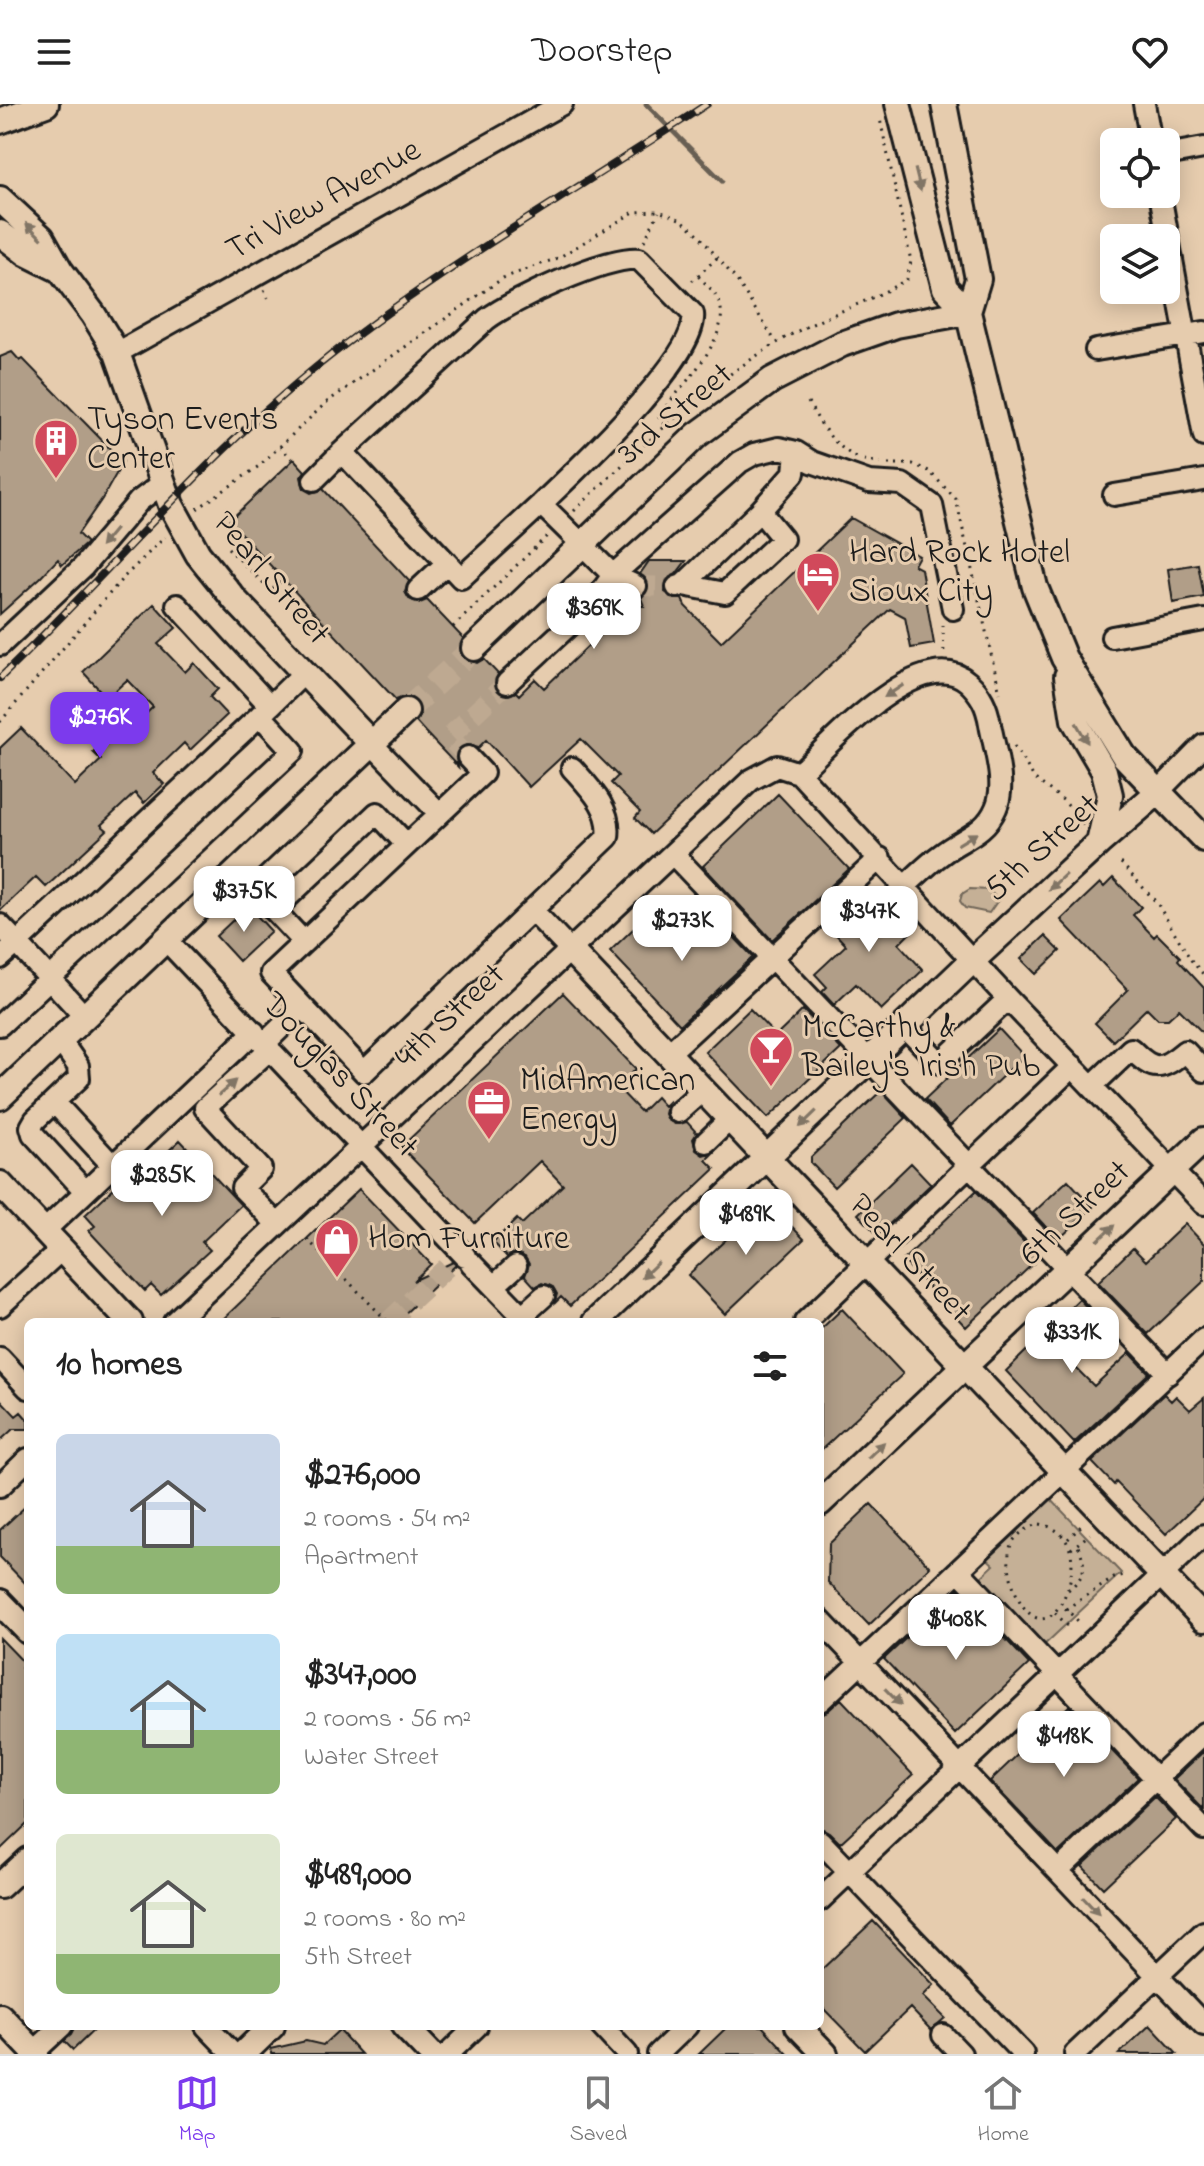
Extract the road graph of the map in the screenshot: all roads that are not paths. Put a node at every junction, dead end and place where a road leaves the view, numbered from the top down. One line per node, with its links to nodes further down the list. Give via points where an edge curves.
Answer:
1 (46, 104): 6 (main road)
2 (562, 104): 17 (street, Tri View Avenue)
3 (944, 104): 14 (main road, via 978,279)
4 (1144, 104): 7 (street)
5 (889, 111): 14 (main road, one-way to 14, via 945,288)
6 (6, 122)
7 (1148, 128)
8 (1204, 148): 9 (street)
9 (1180, 152)
10 (0, 199): 13 (main road, Pearl Street, one-way to 10, via 42,238)
11 (1164, 208): 15 (street)
12 (0, 233): 13 (main road, Pearl Street)
13 (60, 270): 17 (main road, Pearl Street)
14 (968, 312): 27 (main road, 3rd Street, via 896,325 842,344 772,380 697,435); 38 (main road, via 1035,587)
15 (1195, 334): 16 (street); 18 (street)
16 (1096, 350)
17 (117, 353): 23 (main road, Pearl Street)
18 (1204, 436)
19 (342, 452): 21 (street); 25 (street, via 506,305 589,271 639,259 693,314 690,335 621,424); 28 (street)
20 (796, 452): 26 (street, via 794,473); 29 (street, via 779,448 740,462); 33 (street, via 869,482 902,484 932,505)
21 (314, 480)
22 (1204, 480): 24 (street)
23 (163, 483): 36 (street, one-way to 36, via 139,501 83,567); 39 (main road, Pearl Street, via 198,554)
24 (1114, 495)
25 (541, 504): 27 (street); 28 (street, via 461,578)
26 (760, 511): 26 (street, via 783,539 725,593 680,586)
27 (580, 545): 29 (street); 37 (main road, 3rd Street)
28 (447, 563): 31 (street)
29 (613, 575): 30 (street); 40 (street, via 594,602)
30 (636, 586)
31 (418, 590)
32 (177, 605): 41 (street)
33 (953, 609)
34 (1204, 620): 35 (street)
35 (1112, 637)
36 (0, 645)
37 (474, 648)
38 (1064, 658): 48 (main road, via 1124,756); 51 (main road, one-way to 51, via 1074,720 1104,771 1110,795)
39 (304, 673): 41 (street); 43 (main road, Pearl Street)
40 (507, 683)
41 (265, 710): 60 (street); 65 (street, via 293,751)
42 (406, 711): 43 (main road)
43 (372, 744): 49 (street, Pearl Street); 58 (main road)
44 (1204, 745): 48 (street)
45 (468, 757): 49 (street, via 483,773)
46 (572, 768): 56 (street, via 610,820 608,837)
47 (799, 773): 53 (street, 4th Street, via 777,766 751,780); 54 (street); 55 (street, one-way to 47, via 943,852 983,828 998,806 999,778 987,707 977,690 960,675 943,670 908,681 869,707)
48 (1157, 793): 50 (main road); 51 (main road, 5th Street)
49 (439, 813): 52 (street)
50 (1204, 839)
51 (1099, 843): 64 (main road, 5th Street, one-way to 64)
52 (406, 844): 59 (street); 59 (street, via 377,813 274,910)
53 (673, 854): 61 (street, 4th Street); 62 (street)
54 (880, 858): 55 (street); 62 (street)
55 (905, 886): 64 (street)
56 (532, 910): 61 (street, Pearl Street); 67 (street, via 364,1072)
57 (0, 925): 60 (street)
58 (166, 940): 68 (main road); 72 (street, Douglas Street)
59 (304, 942): 67 (street, via 271,973)
60 (17, 943): 63 (street); 65 (street)
61 (570, 950): 73 (main road, Pearl Street); 85 (street, 4th Street)
62 (774, 957): 73 (street); 74 (street)
63 (0, 958)
64 (973, 960): 66 (street); 70 (main road, 5th Street)
65 (50, 978): 68 (street); 69 (street)
66 (1008, 999): 70 (street, via 940,1063); 75 (street)
67 (302, 1007): 72 (street)
68 (85, 1017): 71 (main road)
69 (0, 1025)
70 (905, 1027): 74 (main road, 5th Street)
71 (60, 1040): 79 (main road); 80 (street, via 80,1072)
72 (263, 1041): 85 (street, Douglas Street); 88 (street); 93 (street, one-way to 72, via 242,1188 261,1169 205,1108)
73 (668, 1054): 78 (main road, Pearl Street)
74 (871, 1059): 86 (main road, 5th Street, one-way to 86); 87 (street)
75 (1073, 1066): 77 (street); 87 (street)
76 (1204, 1071): 77 (street, via 1185,1051 1157,1068 1131,1049)
77 (1092, 1086): 89 (street)
78 (703, 1090): 81 (street); 82 (main road, Pearl Street)
79 (0, 1097)
80 (54, 1102): 88 (street); 91 (street, via 35,1120 33,1134)
81 (678, 1112)
82 (730, 1119): 84 (street); 86 (main road, Pearl Street)
83 (1204, 1140): 89 (main road, 6th Street)
84 (706, 1142)
85 (360, 1146): 93 (street, 4th Street); 99 (street, Douglas Street)
86 (767, 1158): 97 (main road, Pearl Street); 106 (main road, 5th Street, one-way to 106)
87 (970, 1165): 97 (street); 98 (street)
88 (113, 1166): 91 (street)
89 (1172, 1170): 92 (street); 98 (main road, 6th Street, one-way to 89)
90 (0, 1184): 94 (main road)
91 (85, 1191): 94 (street)
92 (1204, 1204)
93 (277, 1224): 103 (street, 4th Street)
94 (44, 1231): 95 (main road)
95 (62, 1249): 101 (street); 102 (main road)
96 (512, 1258): 99 (street)
97 (867, 1263): 107 (street); 110 (main road, Pearl Street)
98 (1069, 1268): 110 (main road, 6th Street); 111 (street)
99 (494, 1286): 104 (street, Douglas Street)
100 (544, 1296): 105 (street)
101 (0, 1306)
102 (126, 1318)
103 (178, 1318)
104 (524, 1318)
105 (526, 1318)
106 (599, 1318)
107 (809, 1318)
108 (1204, 1339): 111 (street)
109 (0, 1358): 112 (street)
110 (964, 1366): 114 (main road, Pearl Street); 116 (main road, 6th Street, one-way to 110)
111 (1168, 1374): 114 (street)
112 (24, 1384)
113 (24, 1463): 115 (street)
114 (1064, 1471): 118 (street); 119 (main road, Pearl Street)
115 (0, 1486)
116 (824, 1499)
117 (1204, 1535): 119 (street)
118 (959, 1571): 124 (street); 125 (street)
119 (1162, 1575): 121 (main road, Pearl Street); 125 (street)
120 (0, 1602): 123 (main road)
121 (1204, 1619)
122 (824, 1624): 124 (street)
123 (24, 1627)
124 (860, 1663): 126 (street); 128 (street, one-way to 128)
125 (1059, 1673): 128 (street); 129 (street)
126 (824, 1697)
127 (1204, 1733): 129 (street)
128 (959, 1767): 133 (street); 134 (street)
129 (1156, 1778): 130 (street); 133 (street)
130 (1204, 1829)
131 (824, 1845): 134 (street)
132 (24, 1864): 135 (main road)
133 (1058, 1871): 138 (street, one-way to 138)
134 (849, 1872): 136 (street); 159 (street)
135 (0, 1886)
136 (824, 1896)
137 (1204, 1932): 138 (street)
138 (1157, 1976): 140 (street); 160 (street)
139 (0, 2016): 150 (main road)
140 (1204, 2025)
141 (58, 2030): 150 (street)
142 (210, 2030): 151 (street)
143 (268, 2030): 152 (main road)
144 (408, 2030): 153 (main road)
145 (473, 2030): 154 (street)
146 (605, 2030): 155 (street)
147 (683, 2030): 156 (street)
148 (802, 2030): 157 (main road)
149 (943, 2035): 158 (street)
150 (35, 2053)
151 (233, 2054)
152 (243, 2054)
153 (431, 2054)
154 (448, 2054)
155 (627, 2054)
156 (658, 2054)
157 (825, 2054)
158 (961, 2054)
159 (1023, 2054)
160 (1075, 2054)

